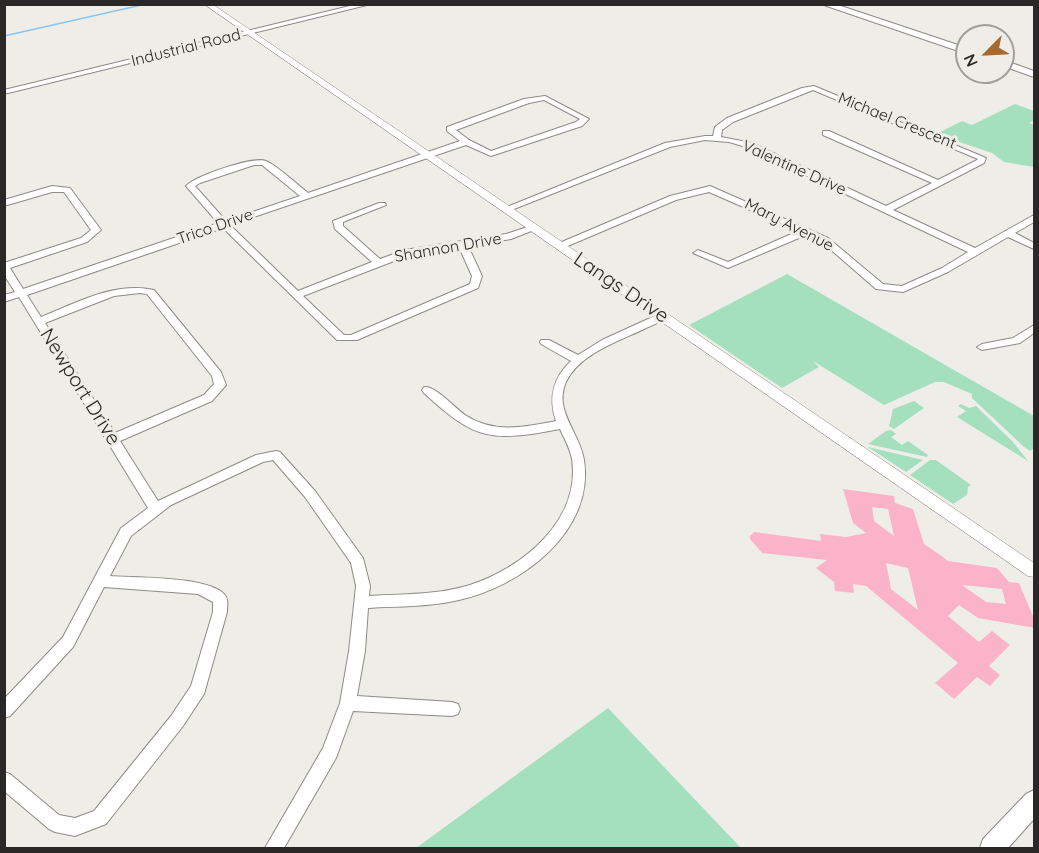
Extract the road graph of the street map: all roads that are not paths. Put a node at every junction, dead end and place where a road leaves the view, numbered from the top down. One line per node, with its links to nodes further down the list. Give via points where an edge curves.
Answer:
1 (207, 4): 4 (street, Langs Drive)
2 (368, 4): 4 (street, Industrial Road)
3 (825, 4): 5 (main road)
4 (249, 33): 8 (street, Industrial Road); 12 (street, Langs Drive)
5 (955, 47)
6 (1015, 67): 7 (main road)
7 (1035, 74)
8 (4, 92)
9 (826, 133): 13 (street)
10 (717, 138): 13 (street, Michael Crescent, via 718,129 730,120 805,90 820,89 982,158); 17 (street, Valentine Drive, via 668,145); 18 (street, Valentine Drive, via 760,149)
11 (466, 142): 11 (street, via 484,153 500,153 585,119 550,99 536,98 450,129); 12 (street, Trico Drive)
12 (427, 155): 14 (street, Trico Drive); 17 (street, Langs Drive)
13 (939, 183): 18 (street, Michael Crescent)
14 (306, 196): 20 (street, Trico Drive); 20 (street, via 264,163 192,183 191,189)
15 (4, 203): 30 (street, via 52,189 67,190 96,230 84,240)
16 (382, 205): 29 (street, via 338,221 338,227)
17 (506, 209): 21 (street, Langs Drive)
18 (886, 210): 27 (street, Valentine Drive)
19 (1035, 218): 23 (street, Mary Avenue)
20 (225, 224): 31 (street, Trico Drive); 32 (street)
21 (534, 228): 24 (street, Shannon Drive, via 508,237); 25 (street, Langs Drive)
22 (807, 231): 25 (street, Mary Avenue, via 710,189 673,198); 27 (street, Mary Avenue, via 838,249 873,283 891,290 903,289 945,270); 28 (street, via 728,265)
23 (1008, 233): 26 (street); 27 (street, Mary Avenue)
24 (462, 244): 29 (street, Shannon Drive, via 418,250); 32 (street, via 477,276 474,286 352,338 339,337)
25 (560, 246): 34 (street, Langs Drive)
26 (1035, 246)
27 (975, 252)
28 (698, 253)
29 (378, 262): 32 (street, Shannon Drive)
30 (5, 266): 31 (street, Newport Drive)
31 (21, 293): 33 (street, Trico Drive); 35 (street, Newport Drive)
32 (296, 295)
33 (4, 299)
34 (663, 316): 39 (street); 44 (street, Langs Drive)
35 (39, 321): 42 (street, Newport Drive); 42 (street, via 127,289 144,289 218,375 220,385 207,398)
36 (1035, 328): 38 (street, via 1016,341)
37 (545, 342): 39 (street)
38 (982, 347)
39 (578, 360): 41 (street, via 564,376 557,393 556,404)
40 (428, 390): 41 (street, via 469,425 492,433)
41 (563, 424): 46 (street, via 578,458 578,493 566,519 545,548 497,580 470,592)
42 (113, 439): 43 (street, Newport Drive)
43 (155, 508): 45 (street, via 126,532); 46 (street, via 260,458 276,455 310,494 358,562)
44 (1035, 571)
45 (100, 581): 49 (street, via 68,642); 50 (street, via 198,588 220,599 220,612 198,689 100,818 75,827 55,823)
46 (363, 602): 47 (street)
47 (348, 703): 48 (street); 52 (street, via 330,752)
48 (452, 709)
49 (4, 711)
50 (4, 780)
51 (1035, 802): 53 (main road)
52 (274, 849)
53 (992, 849)

